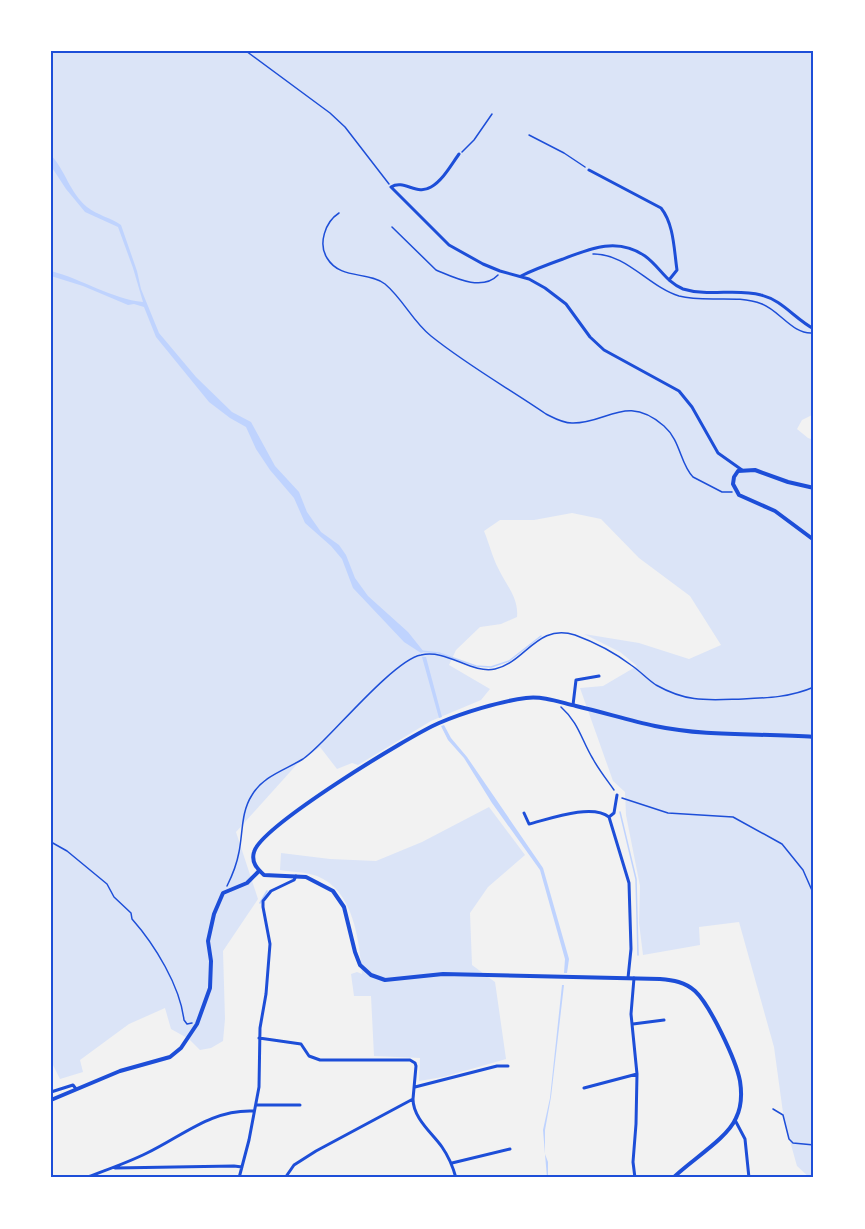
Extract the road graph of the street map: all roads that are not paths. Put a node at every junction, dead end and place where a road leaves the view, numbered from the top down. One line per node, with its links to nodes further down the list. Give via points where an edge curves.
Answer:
1 (459, 154): 3 (street, via 430,188 420,190 401,184 391,187 449,245 500,272)
2 (590, 170): 4 (street, via 664,212 677,270)
3 (520, 276): 4 (street, via 597,246 616,245 645,256); 6 (street, via 558,297 604,350 679,391 718,453)
4 (669, 280): 5 (street, via 691,291 762,295 778,302)
5 (814, 331)
6 (742, 470): 7 (main road, via 755,470); 8 (main road, via 734,477 736,492 775,511)
7 (814, 488)
8 (814, 540)
9 (598, 676): 10 (street, via 576,680)
10 (573, 705): 11 (main road, via 686,731); 15 (main road, via 528,698 510,701 452,718 402,742 314,799 263,838 253,855)
11 (814, 737)
12 (617, 795): 14 (street, via 614,813)
13 (525, 813): 14 (street, via 529,824 577,813 603,813)
14 (609, 817): 17 (street, via 629,883)
15 (260, 871): 16 (main road, via 272,877); 26 (main road, via 247,883 223,892 208,941 210,988 197,1024 181,1048 170,1057)
16 (297, 876): 17 (main road, via 327,886 339,898 357,960 365,971 378,978 393,981 443,974); 21 (street, via 271,891 263,901 270,944)
17 (628, 978): 18 (main road)
18 (634, 978): 20 (street); 33 (main road, via 684,984 708,1008 739,1076 741,1097)
19 (664, 1020): 20 (street)
20 (633, 1024): 23 (street)
21 (259, 1038): 24 (street, via 302,1044 309,1056 320,1060 410,1060 416,1066); 30 (street)
22 (508, 1065): 24 (street)
23 (637, 1074): 25 (street); 42 (street)
24 (415, 1087): 28 (street)
25 (584, 1088)
26 (76, 1089): 27 (street, via 74,1086); 29 (main road)
27 (51, 1092)
28 (413, 1099): 35 (street, via 420,1119); 40 (street, via 316,1151 294,1165)
29 (51, 1100)
30 (256, 1105): 31 (street); 32 (street)
31 (300, 1105)
32 (255, 1111): 36 (street); 37 (street, via 218,1115)
33 (735, 1120): 43 (main road, via 728,1131); 44 (street, via 745,1139)
34 (510, 1149): 35 (street)
35 (452, 1163): 41 (street)
36 (242, 1167): 37 (street); 39 (street)
37 (110, 1168): 38 (street)
38 (86, 1178)
39 (239, 1178)
40 (285, 1178)
41 (456, 1178)
42 (635, 1178)
43 (673, 1178)
44 (749, 1178)

